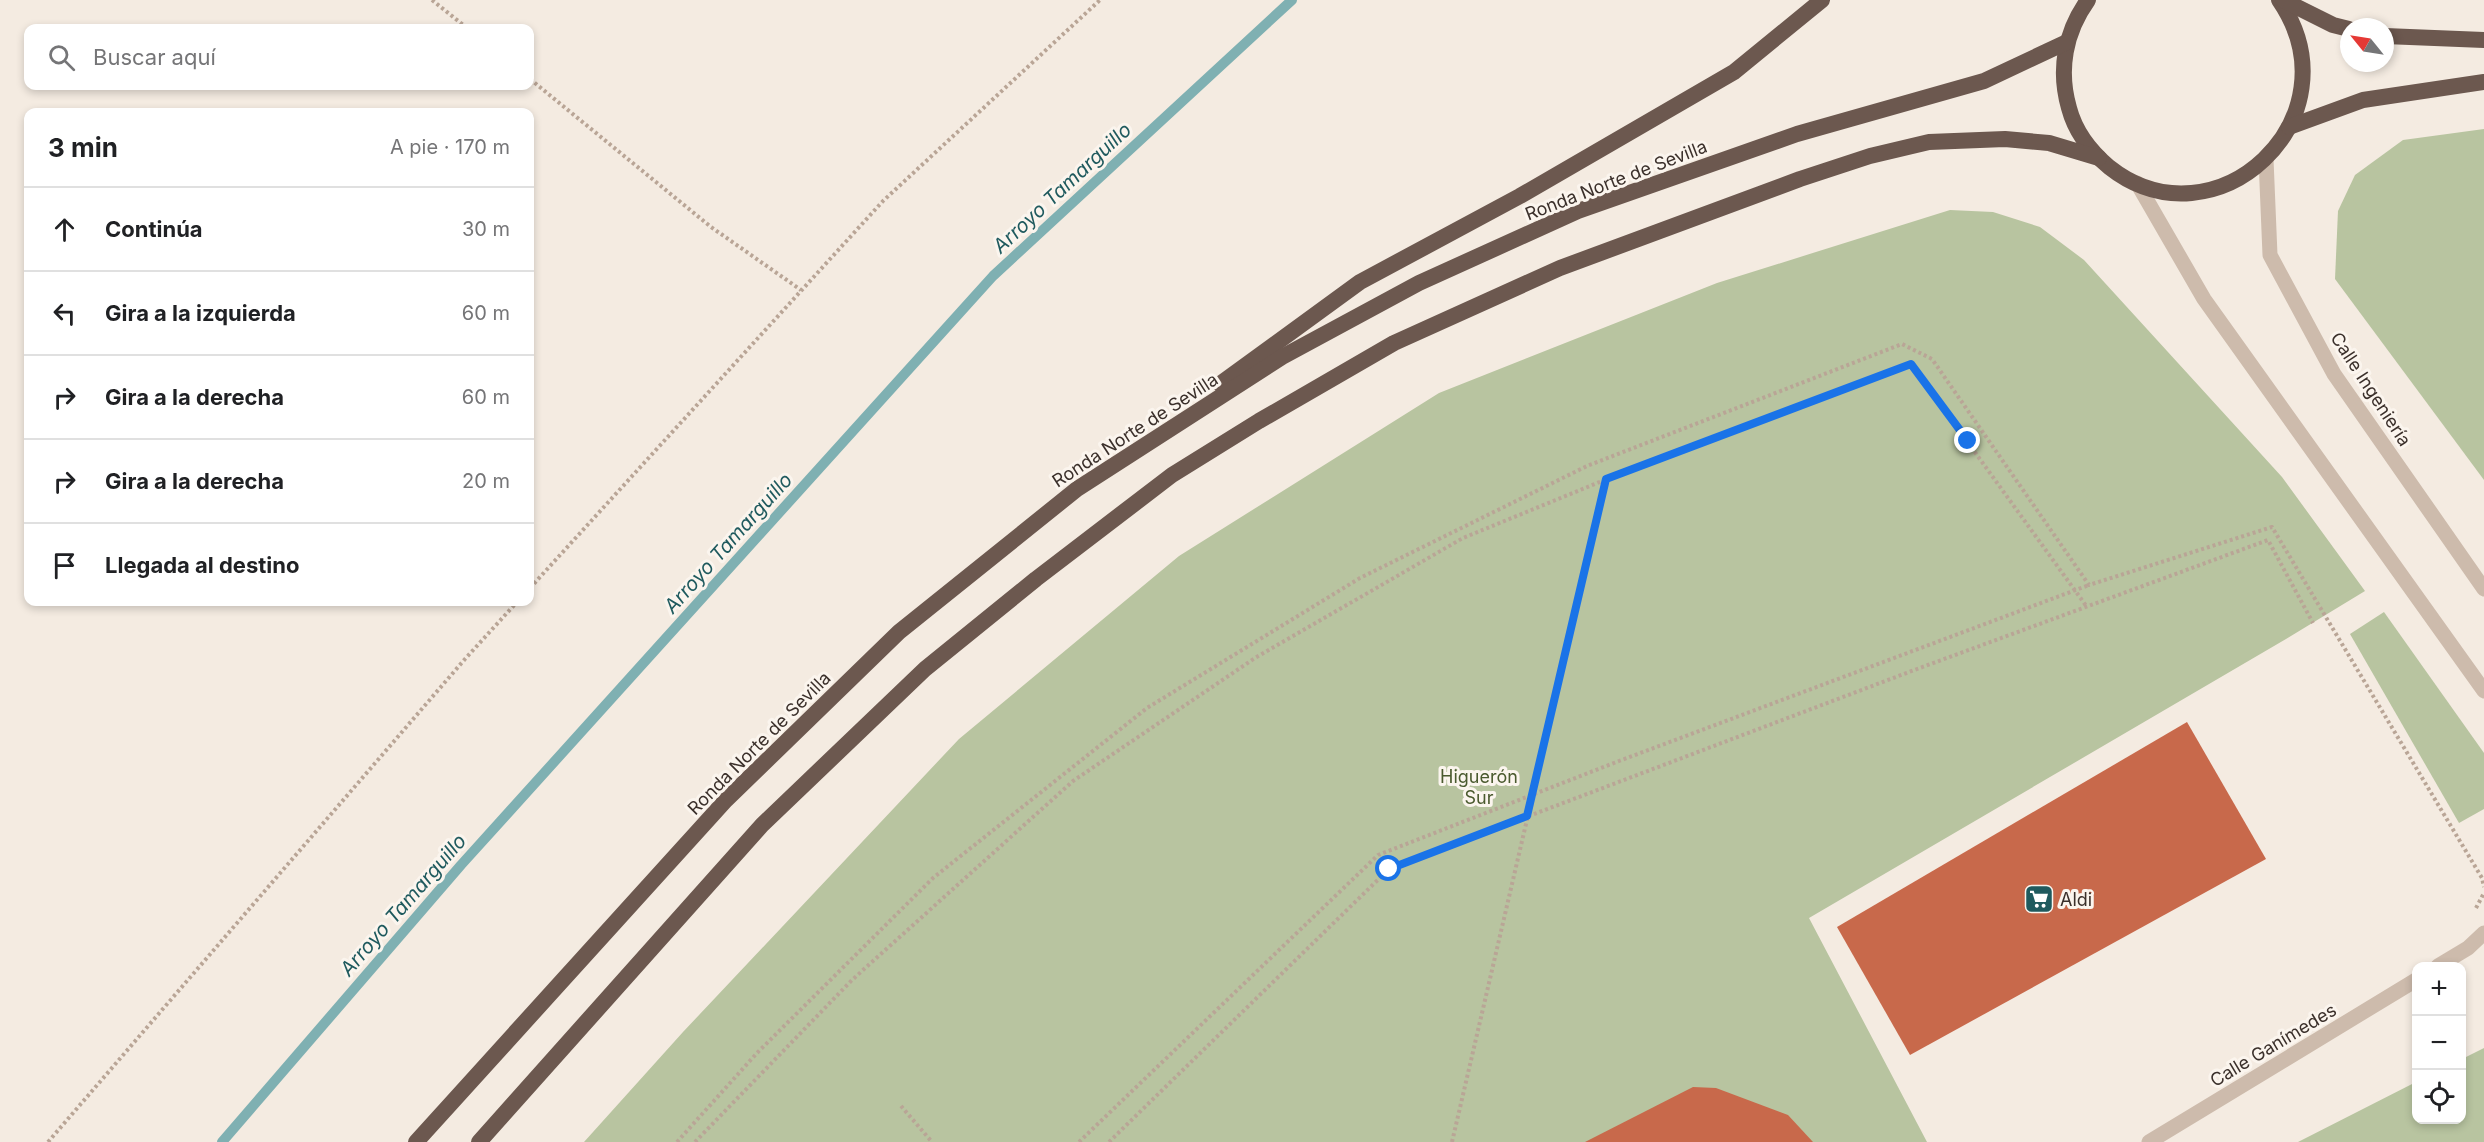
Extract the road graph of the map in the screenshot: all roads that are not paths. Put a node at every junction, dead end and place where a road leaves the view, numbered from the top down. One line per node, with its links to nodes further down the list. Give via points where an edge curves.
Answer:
1 (1822, 0): 13 (highway, via 1734,72 1520,196 1360,282)
2 (2088, 0): 7 (highway)
3 (2281, 0): 4 (highway); 9 (highway, via 2294,27 2302,60 2301,95)
4 (2340, 27)
5 (2394, 36): 6 (highway)
6 (2484, 40)
7 (2067, 42): 10 (highway, via 2063,78 2070,113); 13 (highway, Ronda Norte de Sevilla, via 1984,81 1797,134 1578,211 1419,283 1282,357)
8 (2484, 82): 9 (highway, via 2363,100)
9 (2289, 127): 11 (highway)
10 (2098, 158): 12 (highway); 20 (highway, via 2049,143 2005,139 1929,142 1870,156 1560,268 1394,344 1259,421 1172,475 926,669 762,825)
11 (2266, 159): 12 (highway, via 2215,188 2175,192); 14 (street, Calle Ingeniería, via 2270,255 2334,374)
12 (2137, 183): 15 (street, via 2205,299)
13 (1077, 489): 19 (highway, Ronda Norte de Sevilla, via 899,632 726,800)
14 (2484, 589)
15 (2484, 691)
16 (2484, 933): 17 (street)
17 (2445, 962)
18 (2412, 982): 21 (street, Calle Ganímedes)
19 (416, 1142)
20 (479, 1142)
21 (2149, 1142)

